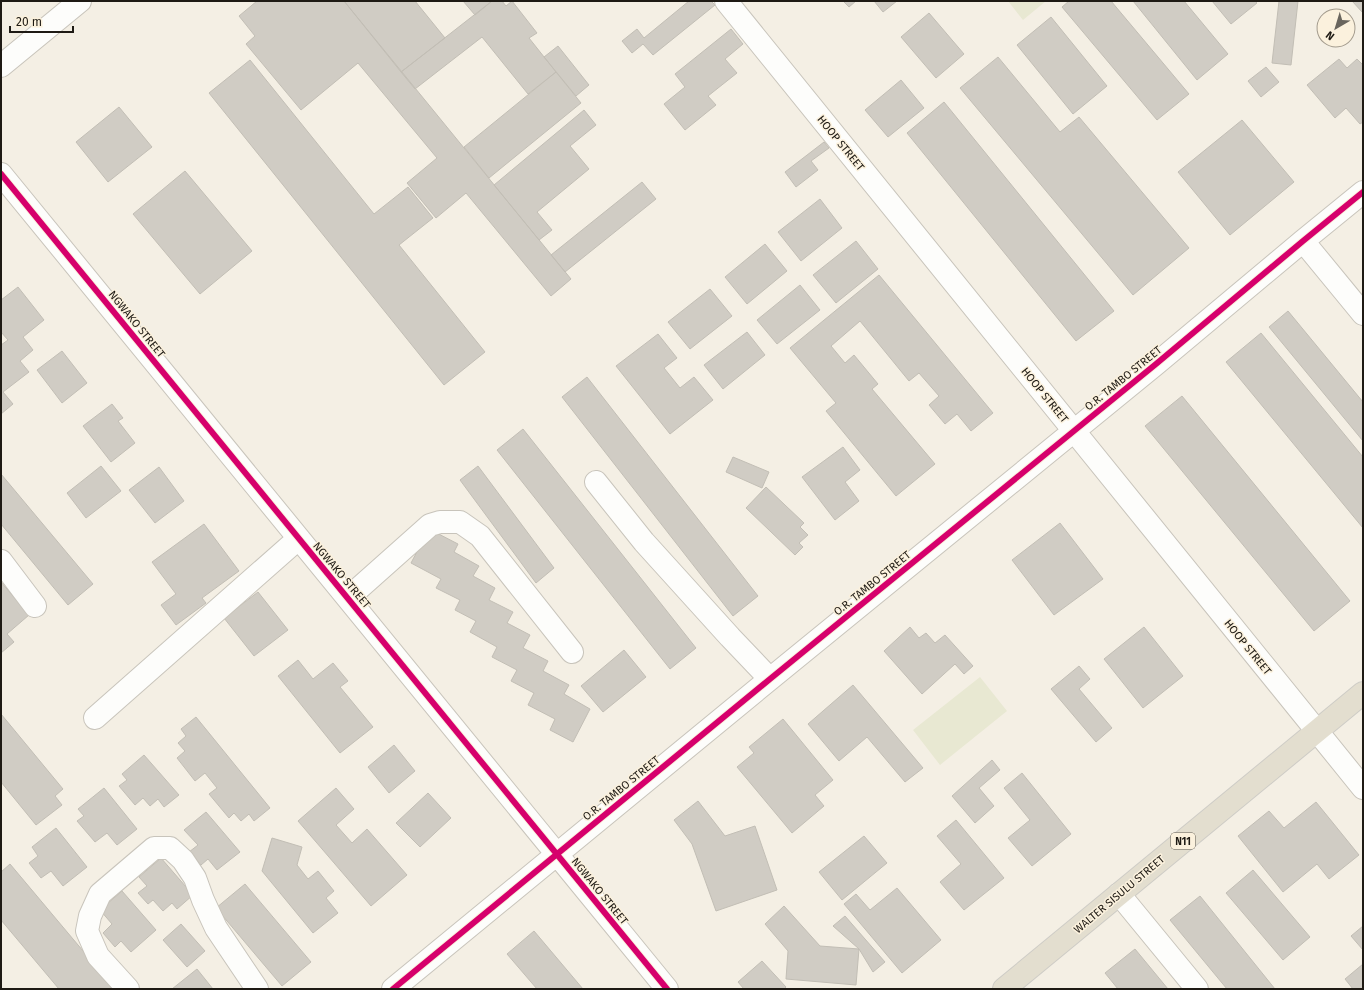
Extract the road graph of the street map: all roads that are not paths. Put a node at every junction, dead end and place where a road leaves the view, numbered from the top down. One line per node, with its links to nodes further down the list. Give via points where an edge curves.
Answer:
1 (80, 1): 3 (street)
2 (726, 1): 8 (street, HOOP STREET)
3 (1, 66)
4 (1, 174): 10 (street, NGWAKO STREET)
5 (1363, 192): 6 (street, O.R. TAMBO STREET)
6 (1303, 241): 7 (street); 8 (street, O.R. TAMBO STREET)
7 (1363, 314)
8 (1074, 431): 15 (street, O.R. TAMBO STREET); 18 (street, HOOP STREET)
9 (596, 482): 15 (street, via 644,542)
10 (298, 539): 12 (street, NGWAKO STREET); 17 (street)
11 (1, 561): 13 (street)
12 (348, 598): 14 (street, via 430,525 460,522 480,536); 20 (street, NGWAKO STREET)
13 (35, 606)
14 (572, 652)
15 (770, 679): 20 (street, O.R. TAMBO STREET)
16 (1363, 693): 18 (highway, WALTER SISULU STREET / N11)
17 (95, 718)
18 (1316, 731): 19 (street, HOOP STREET); 21 (highway, WALTER SISULU STREET / N11)
19 (1363, 788)
20 (556, 854): 25 (street, O.R. TAMBO STREET); 26 (street, NGWAKO STREET)
21 (1119, 894): 22 (highway, WALTER SISULU STREET / N11); 27 (street)
22 (1008, 988)
23 (128, 989): 24 (street, via 98,956 87,931 90,916 100,894 154,848 170,848 183,860 195,878 216,928)
24 (257, 989)
25 (393, 989)
26 (667, 989)
27 (1198, 989)

